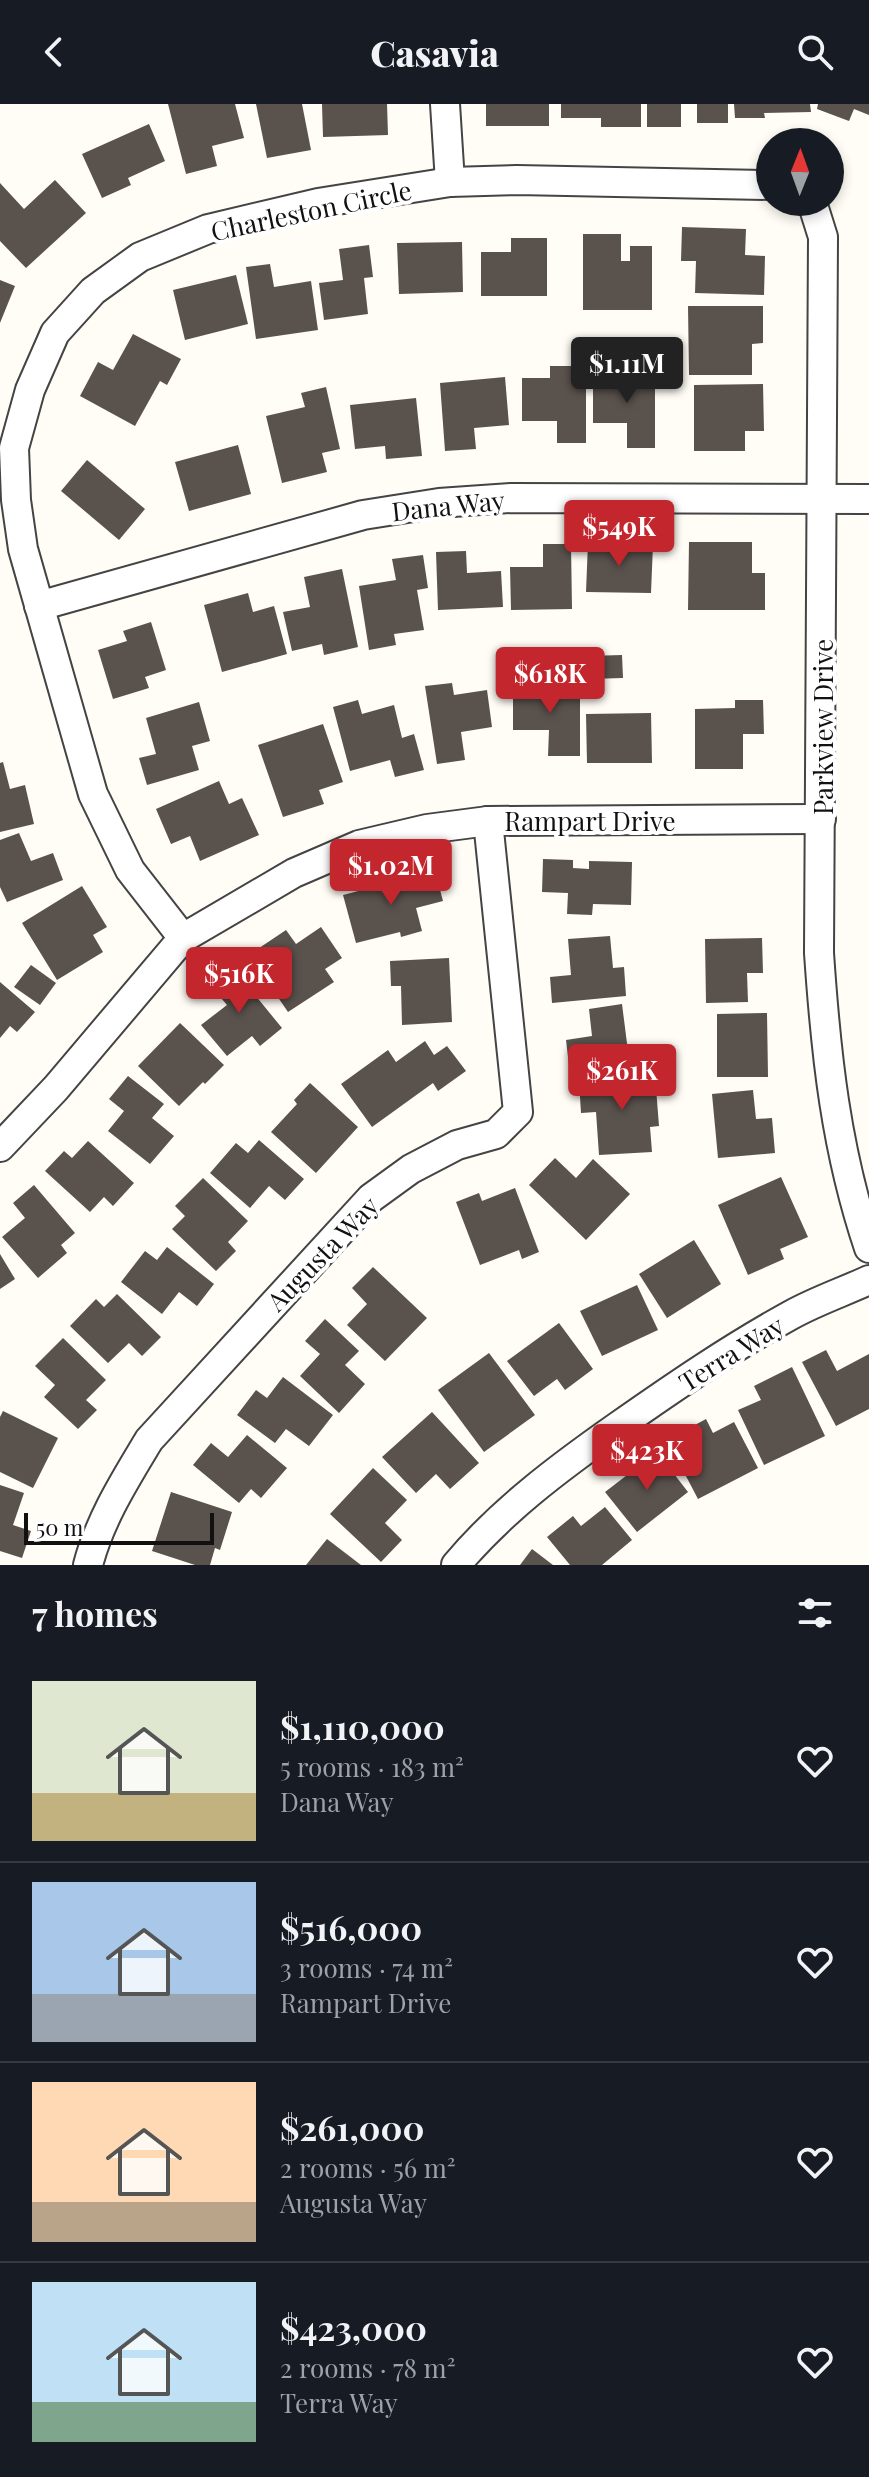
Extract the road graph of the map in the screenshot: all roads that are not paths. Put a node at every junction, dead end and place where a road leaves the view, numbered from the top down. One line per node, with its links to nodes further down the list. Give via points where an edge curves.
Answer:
1 (445, 104): 2 (street)
2 (450, 182): 3 (street, Charleston Circle); 7 (street, Charleston Circle, via 318,203 208,229 140,257 93,291 55,333 30,390 14,448 23,549)
3 (756, 185)
4 (816, 216): 5 (street, Parkview Drive, via 823,237)
5 (823, 498): 6 (street, Dana Way); 7 (street, Dana Way, via 511,498 439,503 363,515); 8 (street, Parkview Drive)
6 (869, 499)
7 (39, 606): 10 (street, Charleston Circle, via 93,794 130,870)
8 (821, 819): 9 (street, Rampart Drive); 12 (street, Parkview Drive, via 819,953 825,1046 851,1196)
9 (488, 821): 10 (street, Rampart Drive, via 359,845 294,873); 14 (street, Augusta Way, via 518,1112 496,1134 457,1145 371,1198 149,1440 102,1525)
10 (183, 938): 11 (street, Rampart Drive)
11 (0, 1147)
12 (869, 1248)
13 (869, 1280): 15 (street, Terra Way, via 794,1313 650,1404 511,1509)
14 (88, 1565)
15 (456, 1565)

